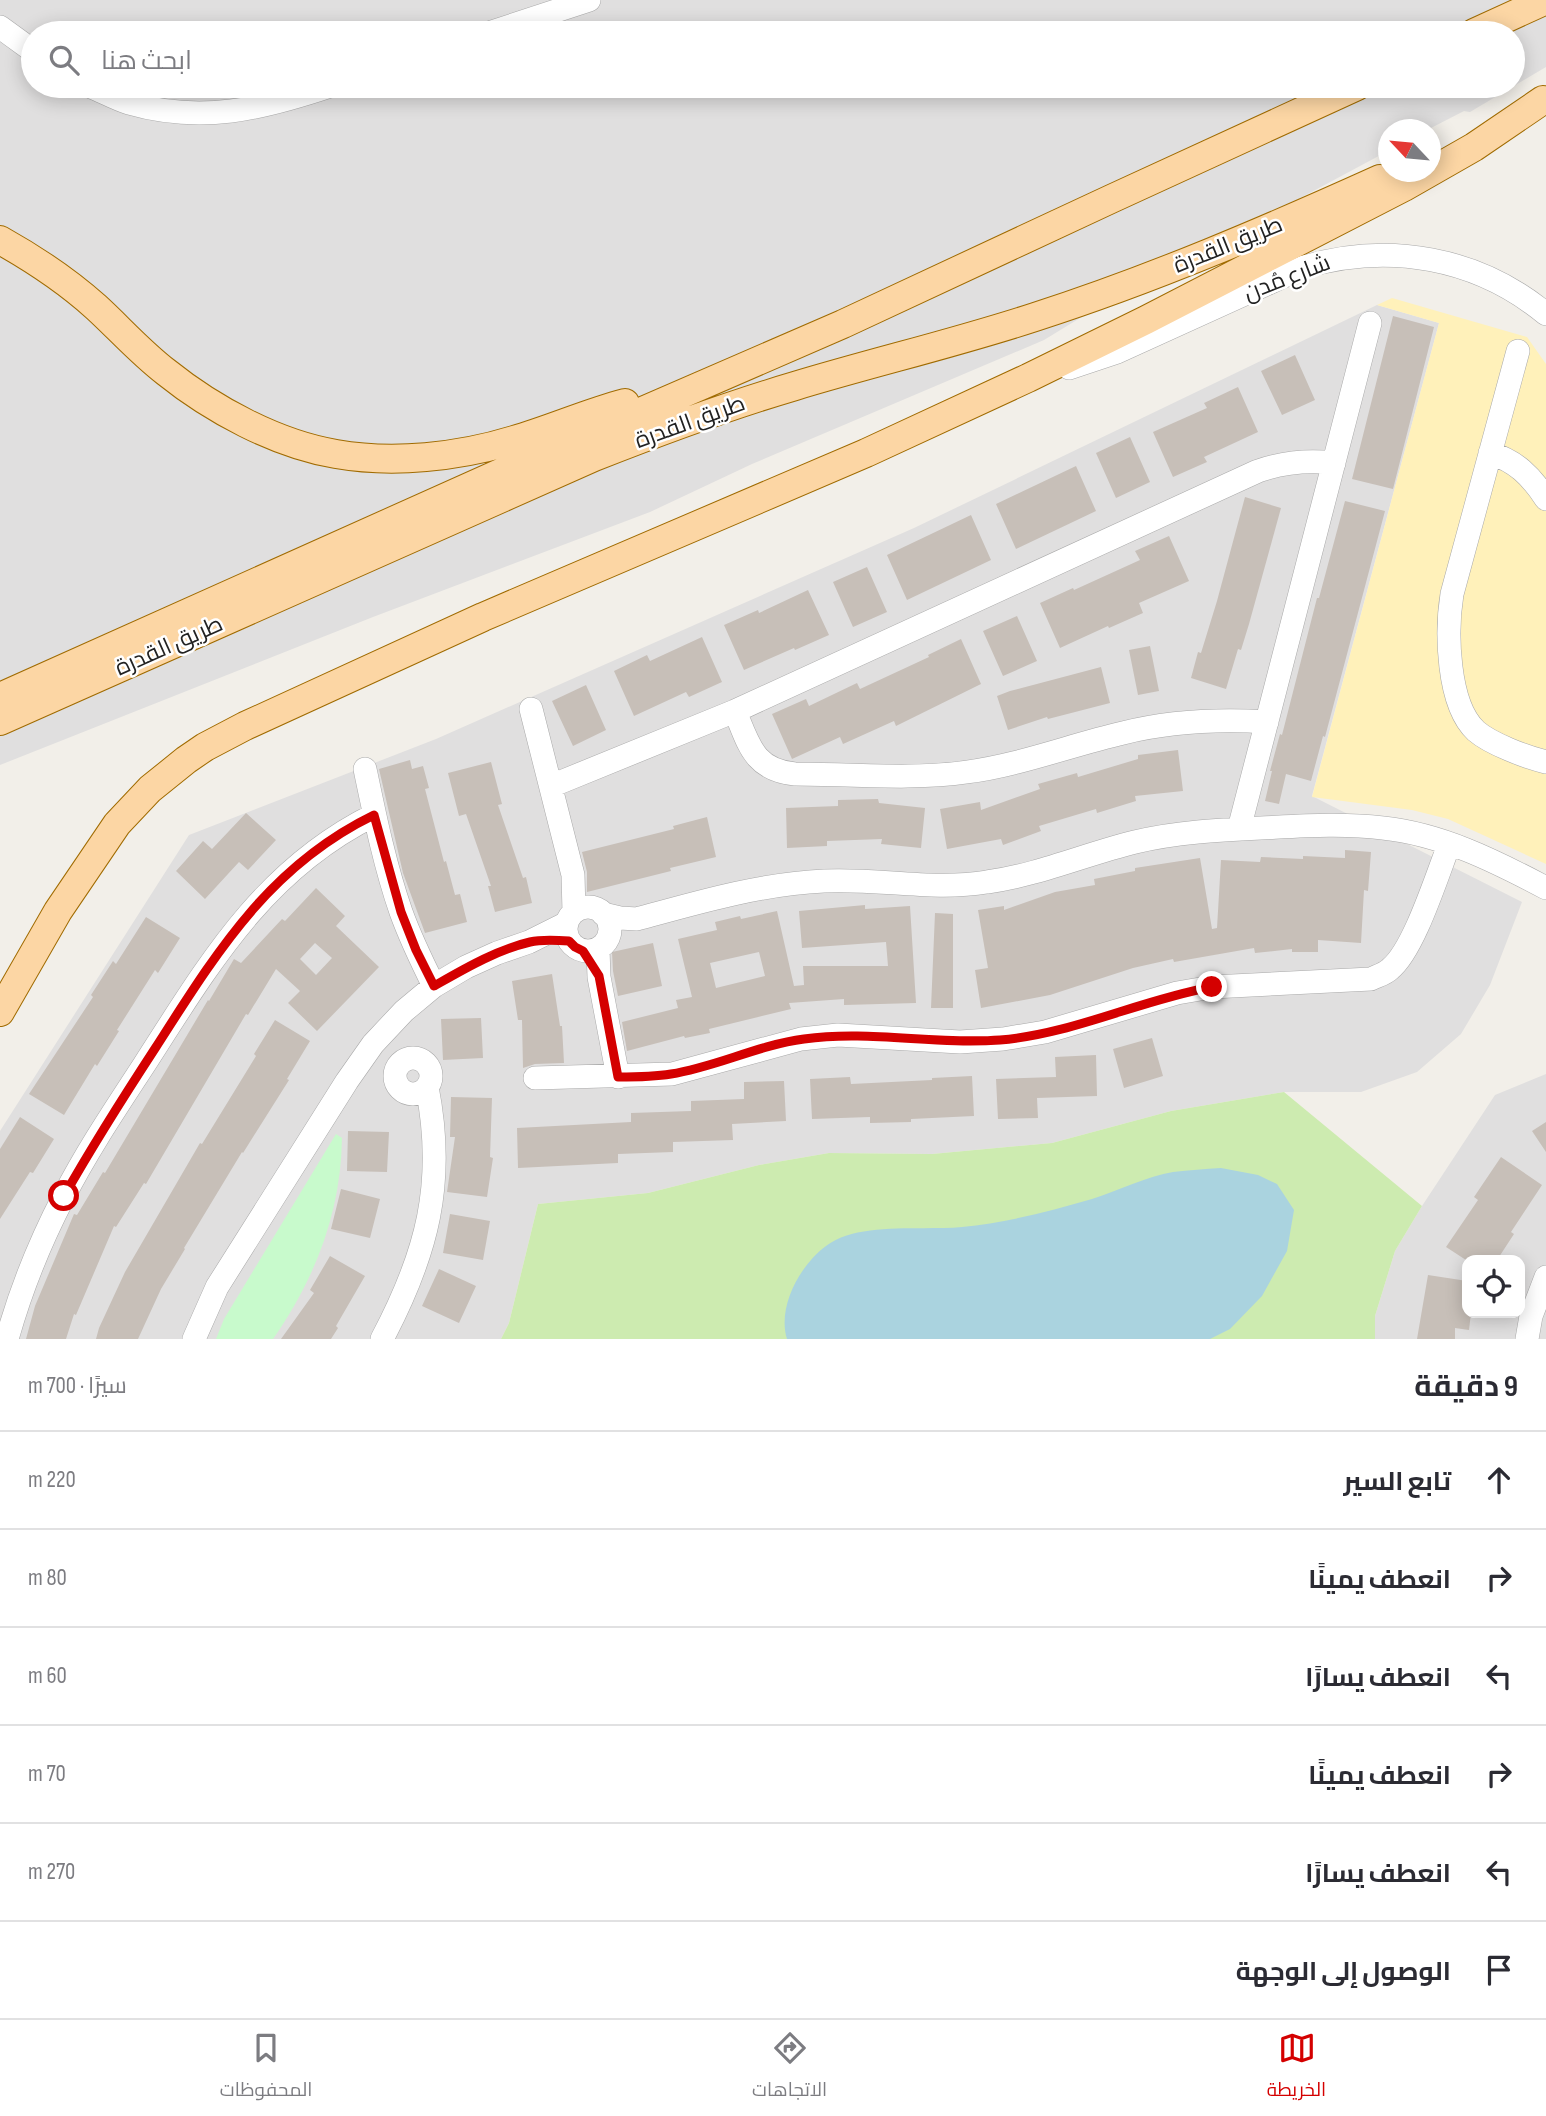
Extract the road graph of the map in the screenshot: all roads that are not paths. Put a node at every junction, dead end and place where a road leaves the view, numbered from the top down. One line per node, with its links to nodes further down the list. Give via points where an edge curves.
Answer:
1 (589, 0): 3 (street)
2 (1546, 0): 4 (main road)
3 (525, 21)
4 (1500, 21)
5 (0, 27): 6 (street)
6 (21, 42)
7 (118, 98): 8 (street, via 170,111 215,113)
8 (293, 98)
9 (1331, 98): 18 (main road, طريق القدرة, via 844,324)
10 (1545, 99): 11 (main road); 17 (main road, via 1427,174)
11 (1441, 151)
12 (1378, 181): 25 (main road, طريق القدرة, via 1091,298 791,387 605,452)
13 (0, 240): 18 (main road, via 70,285 154,363 197,395 268,432 335,454 396,458 457,453 514,440 601,409)
14 (1546, 314): 17 (street, شارع مُدن, via 1501,283 1444,261 1405,254 1364,254 1286,274 1117,352)
15 (1370, 323): 20 (street)
16 (1518, 351): 19 (street)
17 (1028, 378): 36 (main road, via 411,650 205,747 149,789 117,824 58,911)
18 (676, 396): 22 (main road, طريق القدرة)
19 (1490, 453): 21 (street, via 1519,466); 27 (street, via 1452,594 1449,645 1456,693 1465,717 1481,735)
20 (1334, 463): 24 (street, via 1296,461 1258,471); 26 (street)
21 (1546, 499)
22 (0, 697)
23 (531, 709): 29 (street)
24 (735, 711): 26 (street, via 756,756 780,772 795,774 931,776 1003,765 1158,726); 29 (street)
25 (0, 721)
26 (1267, 722): 31 (street)
27 (1546, 762)
28 (365, 769): 30 (street)
29 (551, 786): 34 (street)
30 (374, 815): 35 (street, via 401,912); 41 (street, via 303,859 268,891 204,971 64,1196 24,1284)
31 (1239, 829): 32 (street, via 1348,825 1386,828); 34 (street, via 1148,840 987,883 789,883 637,919 620,918)
32 (1449, 845): 33 (street, via 1502,864); 37 (street, via 1402,956 1371,979 1212,987 1003,1040 838,1035 801,1039 672,1074)
33 (1546, 888)
34 (586, 930): 35 (street, via 497,953); 37 (street)
35 (434, 986): 42 (street, via 373,1044 347,1081 217,1287)
36 (0, 1012)
37 (618, 1077): 38 (street)
38 (535, 1078)
39 (427, 1087): 43 (street, via 435,1151 430,1215 412,1278)
40 (1546, 1277): 44 (street)
41 (6, 1339)
42 (194, 1339)
43 (382, 1339)
44 (1527, 1339)

